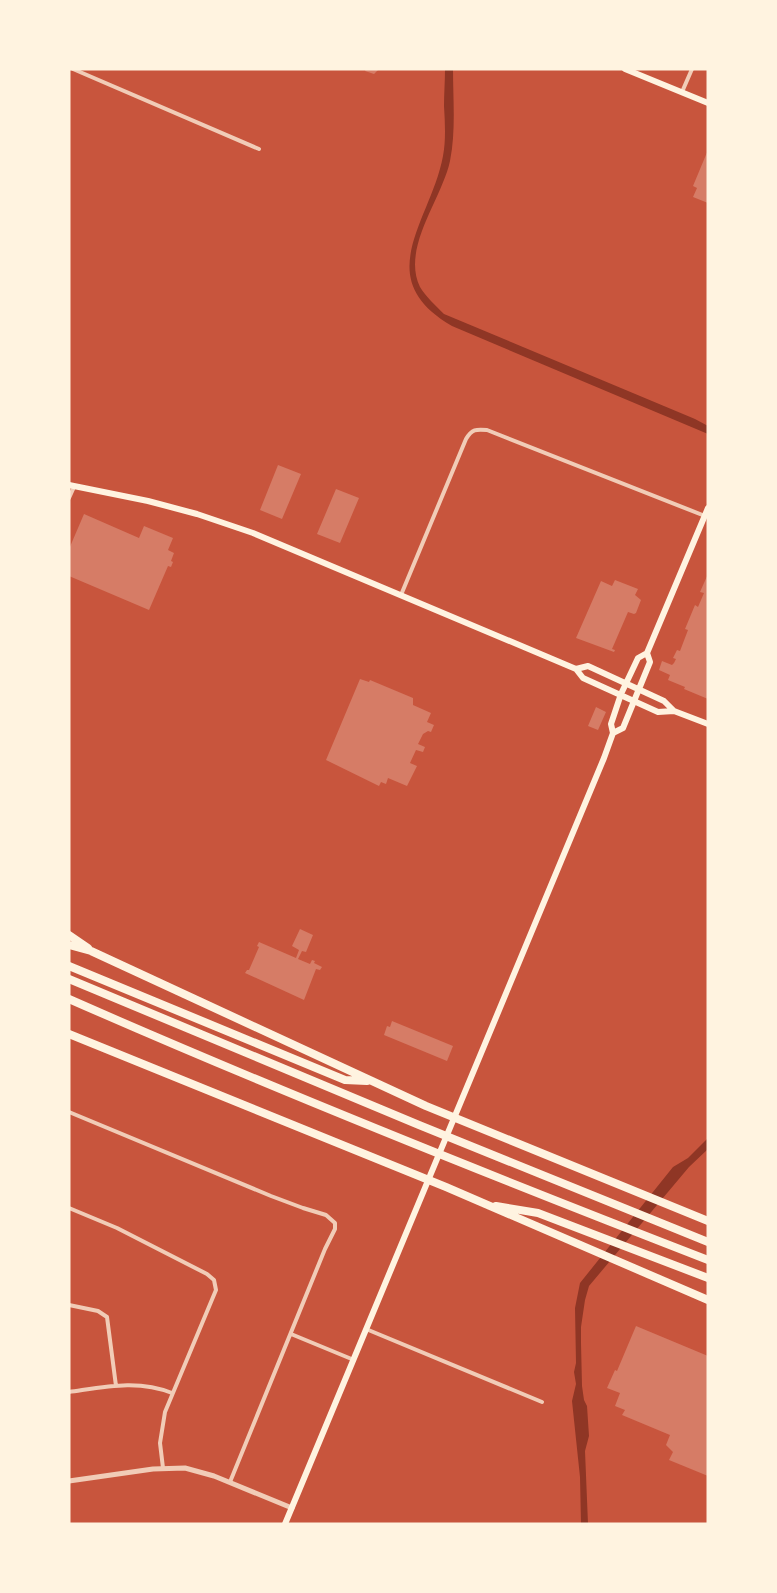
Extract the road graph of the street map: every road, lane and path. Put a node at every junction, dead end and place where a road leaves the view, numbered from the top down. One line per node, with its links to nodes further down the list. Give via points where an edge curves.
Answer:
1 (73, 69): 6 (street)
2 (626, 69): 4 (main road)
3 (692, 69): 4 (street)
4 (682, 92): 5 (main road)
5 (708, 103)
6 (259, 149)
7 (71, 486): 8 (street); 11 (main road, via 197,514 253,533)
8 (69, 498)
9 (708, 508): 10 (main road)
10 (705, 516): 11 (street, via 487,430 475,429 466,439); 12 (main road)
11 (401, 595): 13 (main road)
12 (647, 653): 14 (main road, via 638,658); 15 (main road, via 650,662)
13 (576, 669): 14 (main road, via 588,666); 16 (main road, via 583,678)
14 (627, 683): 15 (main road); 16 (main road)
15 (639, 688): 17 (main road); 18 (main road)
16 (621, 694): 17 (main road); 20 (main road, via 611,724)
17 (634, 700): 18 (main road, via 658,712); 20 (main road, via 622,728)
18 (674, 711): 19 (main road)
19 (708, 724)
20 (613, 733): 38 (main road)
21 (69, 935): 23 (highway)
22 (69, 945): 23 (highway)
23 (92, 951): 28 (highway)
24 (69, 966): 28 (highway, via 345,1080)
25 (69, 979): 33 (highway)
26 (69, 999): 34 (highway, via 414,1145)
27 (69, 1031): 30 (highway)
28 (372, 1082): 32 (highway)
29 (69, 1112): 39 (street, via 331,1217 335,1229)
30 (483, 1203): 35 (highway, via 538,1213); 36 (highway)
31 (69, 1208): 43 (street, via 128,1233 214,1280 216,1290)
32 (708, 1221)
33 (708, 1242)
34 (708, 1260)
35 (708, 1278)
36 (708, 1300)
37 (69, 1305): 41 (street, via 98,1311 107,1317)
38 (366, 1329): 40 (main road); 44 (street)
39 (291, 1334): 40 (street); 47 (street)
40 (354, 1360): 48 (main road)
41 (116, 1386): 42 (street); 43 (street, via 151,1386)
42 (69, 1392)
43 (172, 1394): 45 (street, via 161,1427)
44 (542, 1402)
45 (163, 1468): 46 (street); 47 (street, via 194,1469)
46 (69, 1481)
47 (230, 1482): 48 (street)
48 (292, 1508): 49 (main road)
49 (285, 1524)

